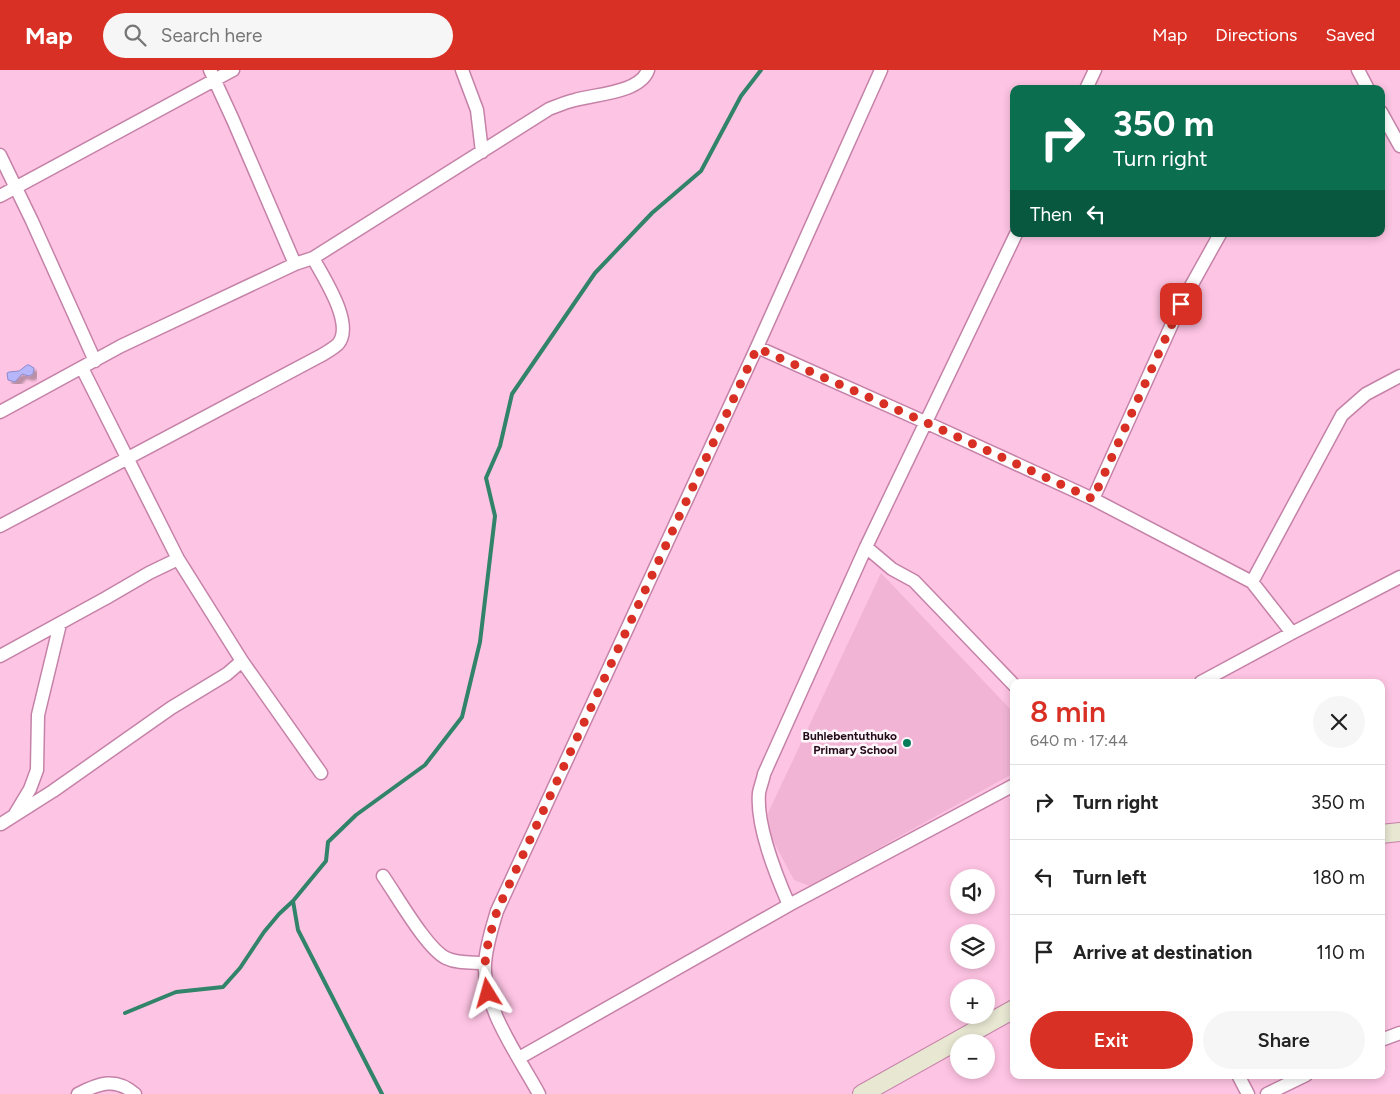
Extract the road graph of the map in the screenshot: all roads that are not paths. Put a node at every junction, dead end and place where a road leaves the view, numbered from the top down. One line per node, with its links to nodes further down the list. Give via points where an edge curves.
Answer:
1 (233, 70): 7 (street)
2 (462, 70): 12 (street, via 477,110)
3 (648, 70): 12 (street, via 640,82 622,90 573,100 549,109)
4 (881, 70): 20 (street)
5 (1095, 70): 8 (street)
6 (1358, 70): 9 (street)
7 (213, 75): 14 (street); 19 (street)
8 (1088, 85)
9 (1366, 85)
10 (1385, 119): 11 (street)
11 (1400, 146)
12 (482, 152): 18 (street)
13 (0, 156): 14 (street)
14 (15, 187): 15 (street); 21 (street)
15 (0, 196)
16 (1015, 237): 25 (street)
17 (1218, 237): 27 (street, via 1181,304)
18 (313, 258): 19 (street); 26 (street, via 344,322 344,332 338,343 322,355)
19 (295, 264): 21 (street)
20 (757, 348): 25 (street); 47 (street, via 497,911)
21 (95, 361): 22 (street)
22 (82, 368): 24 (street); 26 (street)
23 (1400, 376): 32 (street, via 1366,394 1342,415)
24 (0, 412)
25 (925, 422): 27 (street); 29 (street)
26 (127, 460): 28 (street); 30 (street)
27 (1093, 499): 32 (street)
28 (0, 526)
29 (866, 547): 38 (street, via 892,569 914,581); 46 (street, via 764,774 759,792 764,832)
30 (178, 559): 33 (street, via 149,572); 36 (street)
31 (1400, 577): 34 (street)
32 (1252, 582): 34 (street)
33 (60, 624): 35 (street); 41 (street, via 38,715 37,770)
34 (1292, 633): 37 (street)
35 (0, 656)
36 (242, 661): 39 (street); 41 (street)
37 (1207, 679)
38 (1010, 680)
39 (321, 773)
40 (1010, 786): 46 (street)
41 (14, 816): 42 (street)
42 (0, 825)
43 (1400, 832): 44 (street)
44 (1385, 834)
45 (383, 876): 47 (street, via 438,953 456,961)
46 (789, 906): 51 (street)
47 (484, 963): 51 (street, via 491,1004)
48 (1010, 1011): 57 (street)
49 (1400, 1033): 50 (street)
50 (1385, 1039)
51 (519, 1058): 56 (street)
52 (1240, 1079): 58 (street)
53 (1298, 1079): 59 (street)
54 (78, 1094): 55 (street, via 115,1083 127,1086)
55 (135, 1094)
56 (539, 1094)
57 (862, 1094)
58 (1248, 1094)
59 (1267, 1094)

